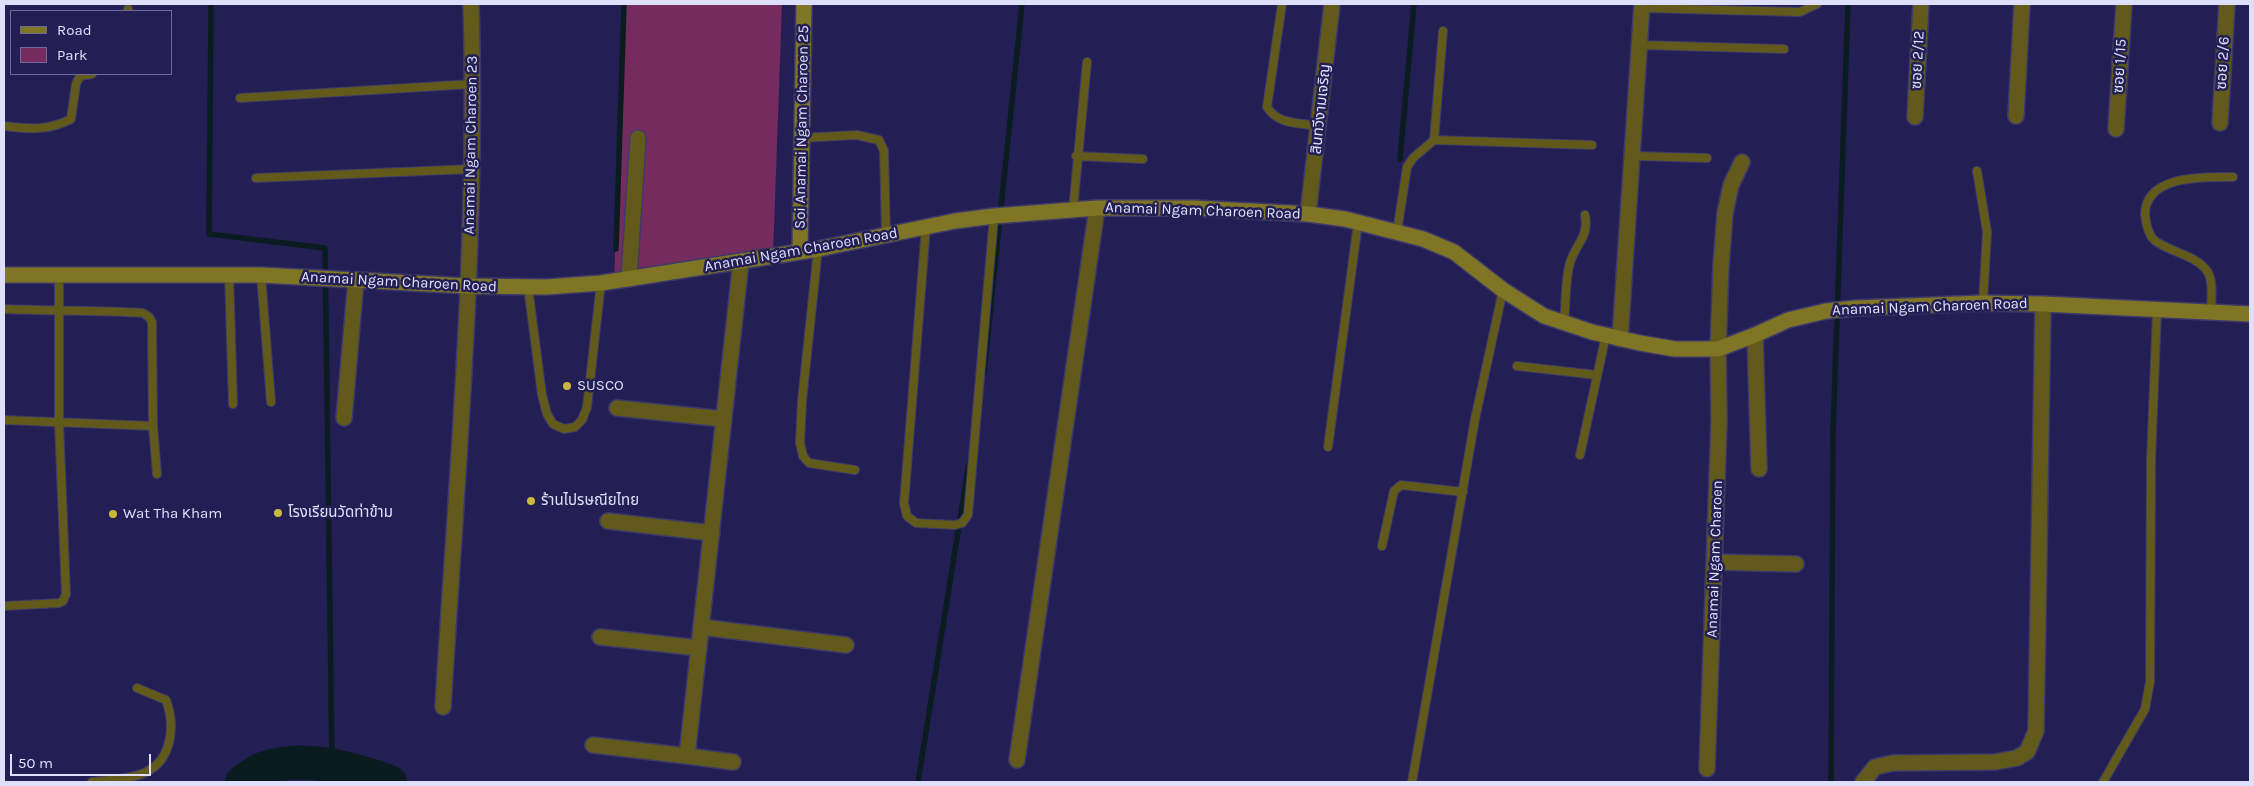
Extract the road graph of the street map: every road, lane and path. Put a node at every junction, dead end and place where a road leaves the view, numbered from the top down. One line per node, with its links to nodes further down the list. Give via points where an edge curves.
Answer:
1 (471, 4): 16 (street, Anamai Ngam Charoen 23)
2 (804, 4): 25 (street, Soi Anamai Ngam Charoen 25)
3 (1282, 4): 22 (lane, via 1267,107 1280,121)
4 (1332, 4): 22 (street, สินทวีงามเจริญ)
5 (1817, 4): 10 (lane, via 1800,12)
6 (1921, 4): 19 (street, ซอย 2/12)
7 (2022, 4): 18 (street)
8 (2124, 4): 23 (street, ซอย 1/15)
9 (2227, 4): 20 (street, ซอย 2/6)
10 (1642, 6): 12 (street)
11 (1443, 31): 26 (lane)
12 (1640, 45): 13 (lane); 29 (street)
13 (1784, 49)
14 (1087, 62): 28 (lane)
15 (86, 75): 21 (lane, via 80,76 76,84 71,120 44,129)
16 (472, 84): 17 (lane); 33 (street, Anamai Ngam Charoen 23)
17 (240, 98)
18 (2016, 116)
19 (1915, 117)
20 (2220, 123)
21 (4, 126)
22 (1319, 126): 39 (street, สินทวีงามเจริญ)
23 (2116, 129)
24 (638, 138): 53 (street)
25 (800, 138): 45 (lane, via 858,135 879,140 884,151); 47 (street, Soi Anamai Ngam Charoen 25)
26 (1434, 140): 27 (lane); 44 (lane, via 1412,158 1407,167)
27 (1592, 145)
28 (1076, 156): 31 (lane); 38 (lane)
29 (1634, 156): 30 (lane); 68 (street)
30 (1707, 158)
31 (1143, 159)
32 (1742, 162): 69 (street, Anamai Ngam Charoen, via 1731,185 1725,213)
33 (472, 169): 36 (lane); 56 (street, Anamai Ngam Charoen 23)
34 (1977, 171): 59 (lane, via 1987,232)
35 (2233, 177): 64 (lane, via 2183,179 2156,192 2148,201 2145,213 2152,238 2207,271)
36 (256, 178)
37 (1097, 208): 38 (street, Anamai Ngam Charoen Road); 39 (street, Anamai Ngam Charoen Road, via 1194,208); 100 (street)
38 (1073, 210): 41 (street, Anamai Ngam Charoen Road)
39 (1308, 214): 42 (street, Anamai Ngam Charoen Road)
40 (1585, 215): 66 (lane, via 1587,226 1584,236 1570,262)
41 (994, 216): 43 (street, Anamai Ngam Charoen Road); 43 (lane, via 968,515 962,523 954,525 916,523 908,516 904,502)
42 (1358, 223): 44 (street, Anamai Ngam Charoen Road); 80 (lane)
43 (926, 227): 45 (street, Anamai Ngam Charoen Road)
44 (1397, 232): 58 (street, Anamai Ngam Charoen Road, via 1454,252)
45 (886, 235): 46 (street, Anamai Ngam Charoen Road)
46 (818, 248): 47 (street, Anamai Ngam Charoen Road); 83 (lane, via 800,443 802,456 809,463)
47 (800, 251): 48 (street, Anamai Ngam Charoen Road)
48 (741, 261): 53 (street, Anamai Ngam Charoen Road); 76 (street)
49 (4, 274): 51 (street, Anamai Ngam Charoen Road)
50 (229, 274): 51 (street, Anamai Ngam Charoen Road); 52 (street, Anamai Ngam Charoen Road); 73 (lane)
51 (59, 275): 63 (lane)
52 (261, 275): 54 (street, Anamai Ngam Charoen Road); 72 (lane)
53 (629, 279): 55 (street, Anamai Ngam Charoen Road)
54 (356, 280): 56 (street, Anamai Ngam Charoen Road); 75 (street)
55 (601, 283): 57 (street, Anamai Ngam Charoen Road); 57 (lane, via 587,407 575,427 564,429 553,424 542,395)
56 (468, 286): 57 (street, Anamai Ngam Charoen Road); 97 (street, Anamai Ngam Charoen 23)
57 (528, 288)
58 (1503, 290): 66 (street, Anamai Ngam Charoen Road, via 1544,316); 85 (lane)
59 (1983, 303): 60 (street, Anamai Ngam Charoen Road); 67 (street, Anamai Ngam Charoen Road, via 1826,311 1788,320)
60 (2043, 304): 62 (street, Anamai Ngam Charoen Road); 105 (street, via 2036,731 2027,752 2017,758 1995,762 1893,763 1876,767)
61 (4, 309): 63 (lane)
62 (2157, 311): 64 (street, Anamai Ngam Charoen Road); 106 (lane, via 2151,460 2150,682 2145,709)
63 (60, 312): 78 (lane); 79 (lane, via 103,311 149,317 152,322)
64 (2212, 312): 65 (street, Anamai Ngam Charoen Road)
65 (2250, 314)
66 (1564, 322): 68 (street, Anamai Ngam Charoen Road)
67 (1756, 335): 69 (street, Anamai Ngam Charoen Road); 82 (street)
68 (1613, 337): 69 (street, Anamai Ngam Charoen Road, via 1675,349); 71 (lane)
69 (1718, 349): 89 (street, Anamai Ngam Charoen)
70 (1517, 366): 71 (lane)
71 (1597, 376): 81 (lane)
72 (271, 402)
73 (234, 404)
74 (617, 408): 76 (street)
75 (344, 418)
76 (724, 419): 87 (street)
77 (4, 420): 78 (lane)
78 (59, 423): 79 (lane); 91 (lane, via 66,594 59,603)
79 (153, 426): 84 (lane)
80 (1328, 446)
81 (1580, 455)
82 (1759, 469)
83 (855, 470)
84 (157, 474)
85 (1463, 492): 88 (lane, via 1401,485 1394,492); 104 (lane)
86 (608, 521): 87 (street)
87 (712, 533): 92 (street)
88 (1382, 546)
89 (1715, 562): 90 (street); 102 (street, Anamai Ngam Charoen)
90 (1796, 564)
91 (4, 606)
92 (701, 627): 94 (street); 95 (street)
93 (600, 637): 95 (street)
94 (846, 645)
95 (699, 648): 99 (street)
96 (137, 688): 103 (lane, via 166,700 171,714 170,741 156,765 145,773)
97 (443, 707)
98 (593, 745): 99 (street)
99 (687, 756): 101 (street)
100 (1017, 760)
101 (734, 762)
102 (1708, 769)
103 (92, 782)
104 (1412, 782)
105 (1863, 782)
106 (2103, 782)

